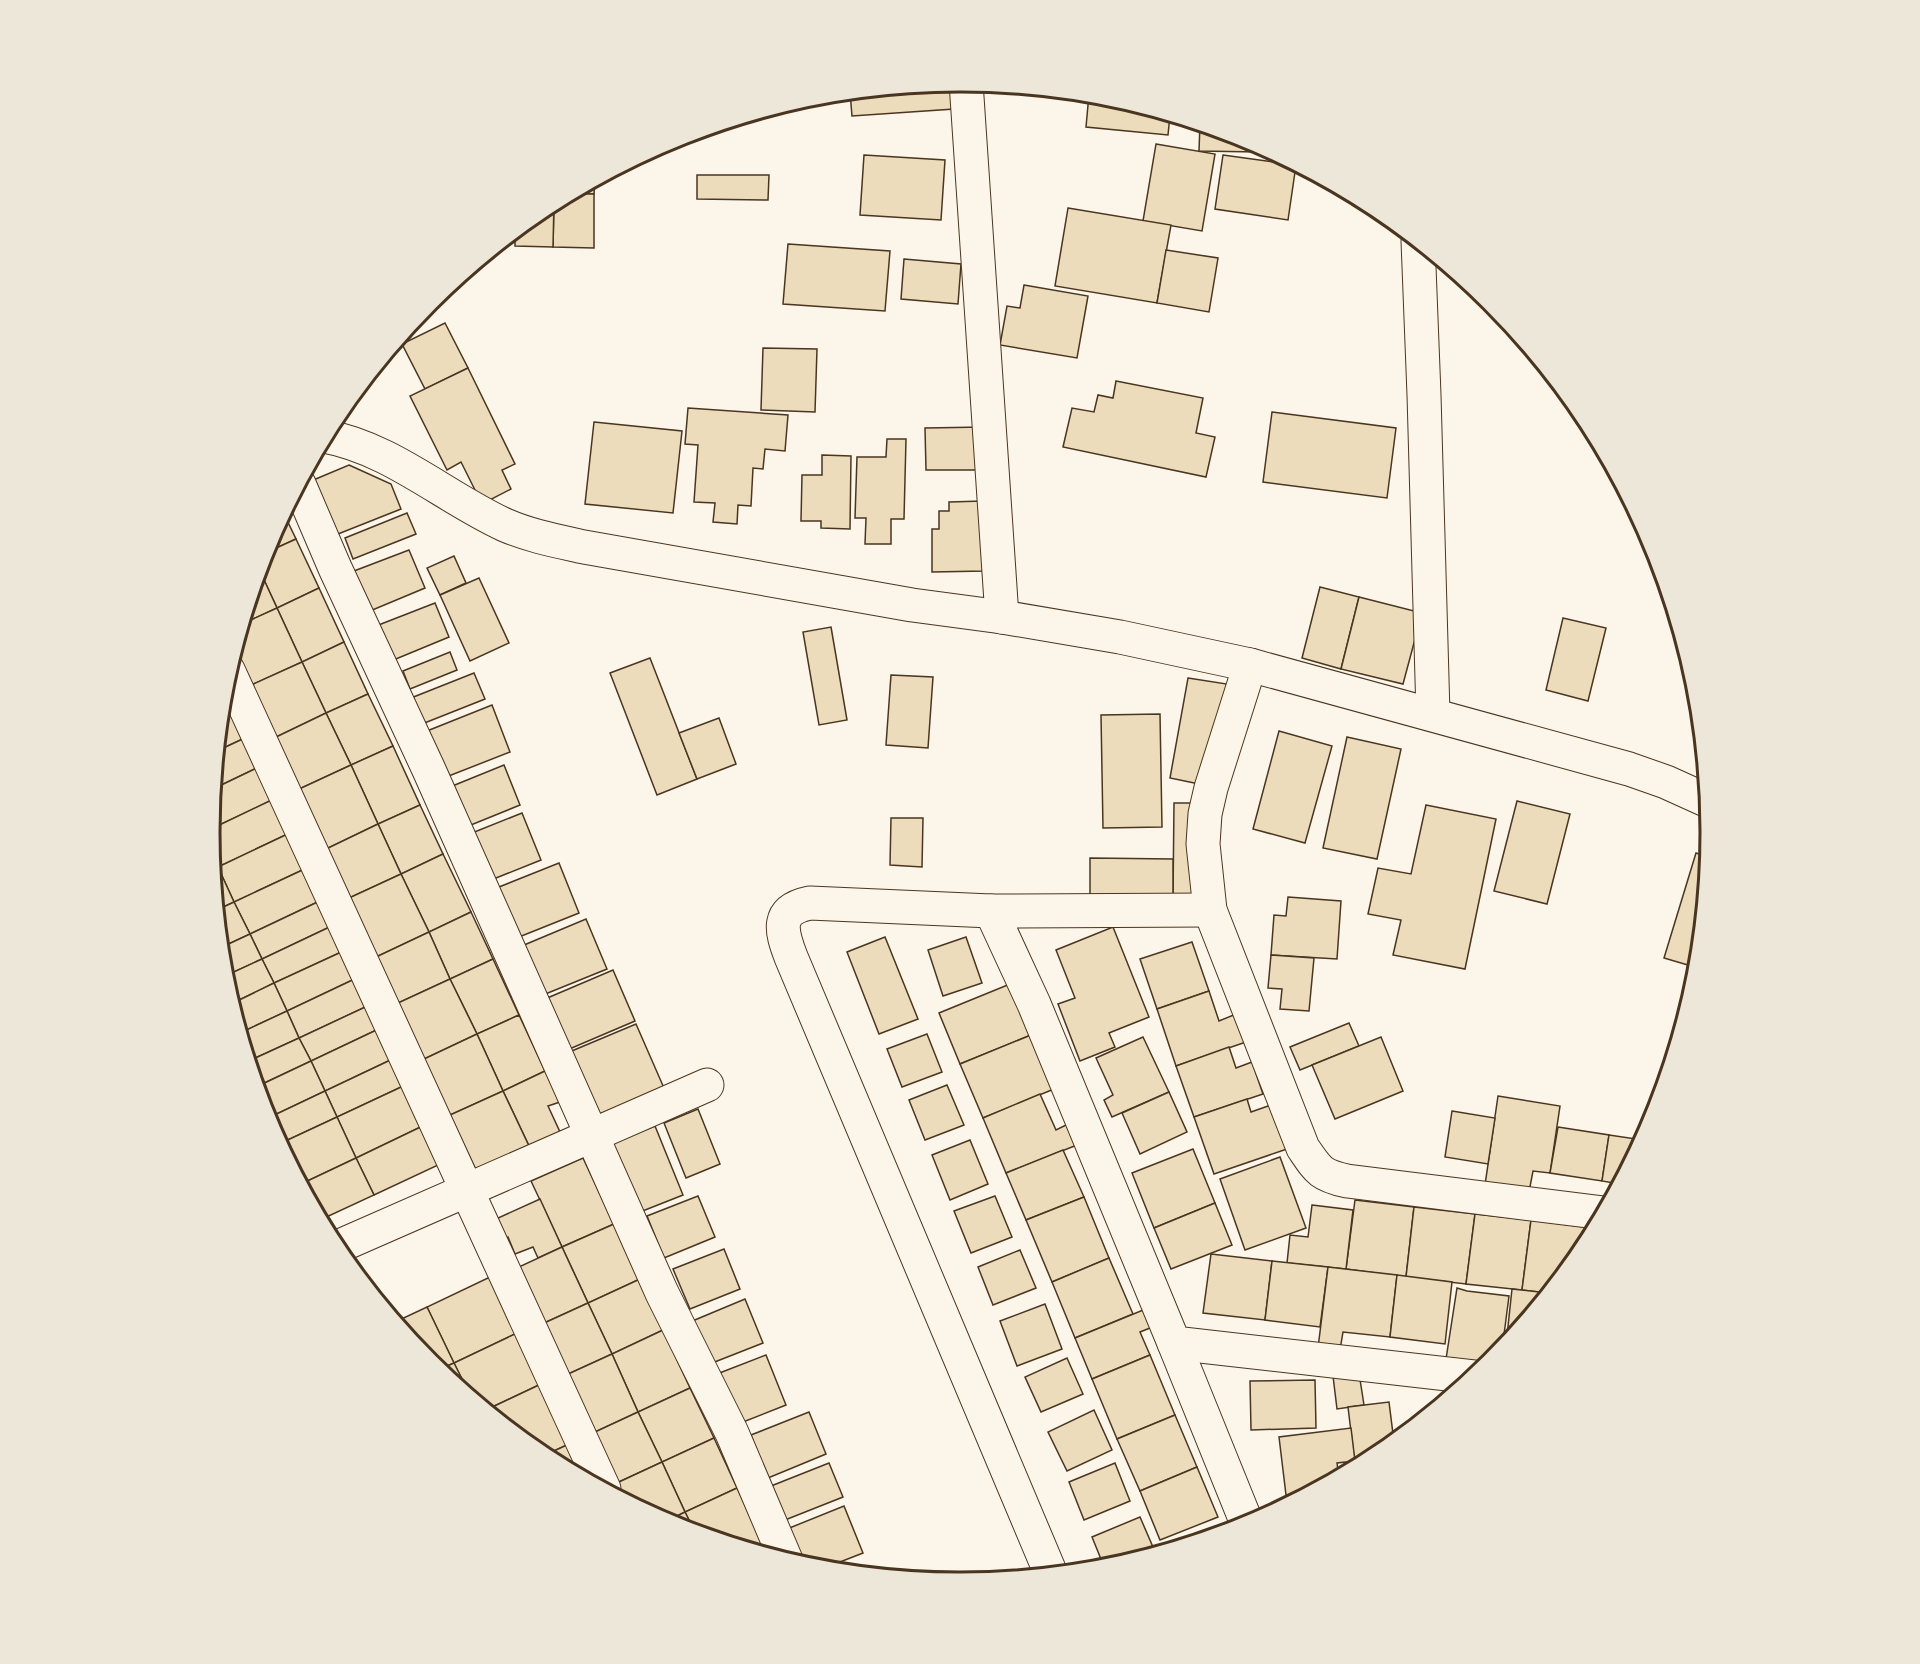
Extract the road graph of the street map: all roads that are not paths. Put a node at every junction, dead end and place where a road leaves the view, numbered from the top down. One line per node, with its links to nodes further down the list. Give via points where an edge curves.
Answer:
1 (967, 92): 5 (street)
2 (1418, 251): 8 (street)
3 (333, 438): 5 (street, via 358,445 502,524 536,537 912,605)
4 (302, 493): 13 (street)
5 (1002, 616): 6 (street)
6 (1250, 666): 8 (street); 10 (street, via 1205,814 1203,844)
7 (235, 685): 14 (street)
8 (1433, 714): 9 (street, via 1629,769)
9 (1699, 797)
10 (1210, 910): 11 (street); 15 (street, via 1303,1148 1321,1172 1347,1181)
11 (991, 911): 17 (street, via 1034,1004); 22 (street, via 810,903 797,906 782,924 791,957)
12 (707, 1085): 13 (street)
13 (592, 1134): 14 (street); 21 (street, via 662,1293 732,1433)
14 (467, 1190): 16 (street); 19 (street)
15 (1594, 1213)
16 (345, 1244)
17 (1174, 1343): 18 (street); 20 (street)
18 (1463, 1376)
19 (599, 1478)
20 (1244, 1516)
21 (782, 1550)
22 (1048, 1567)

